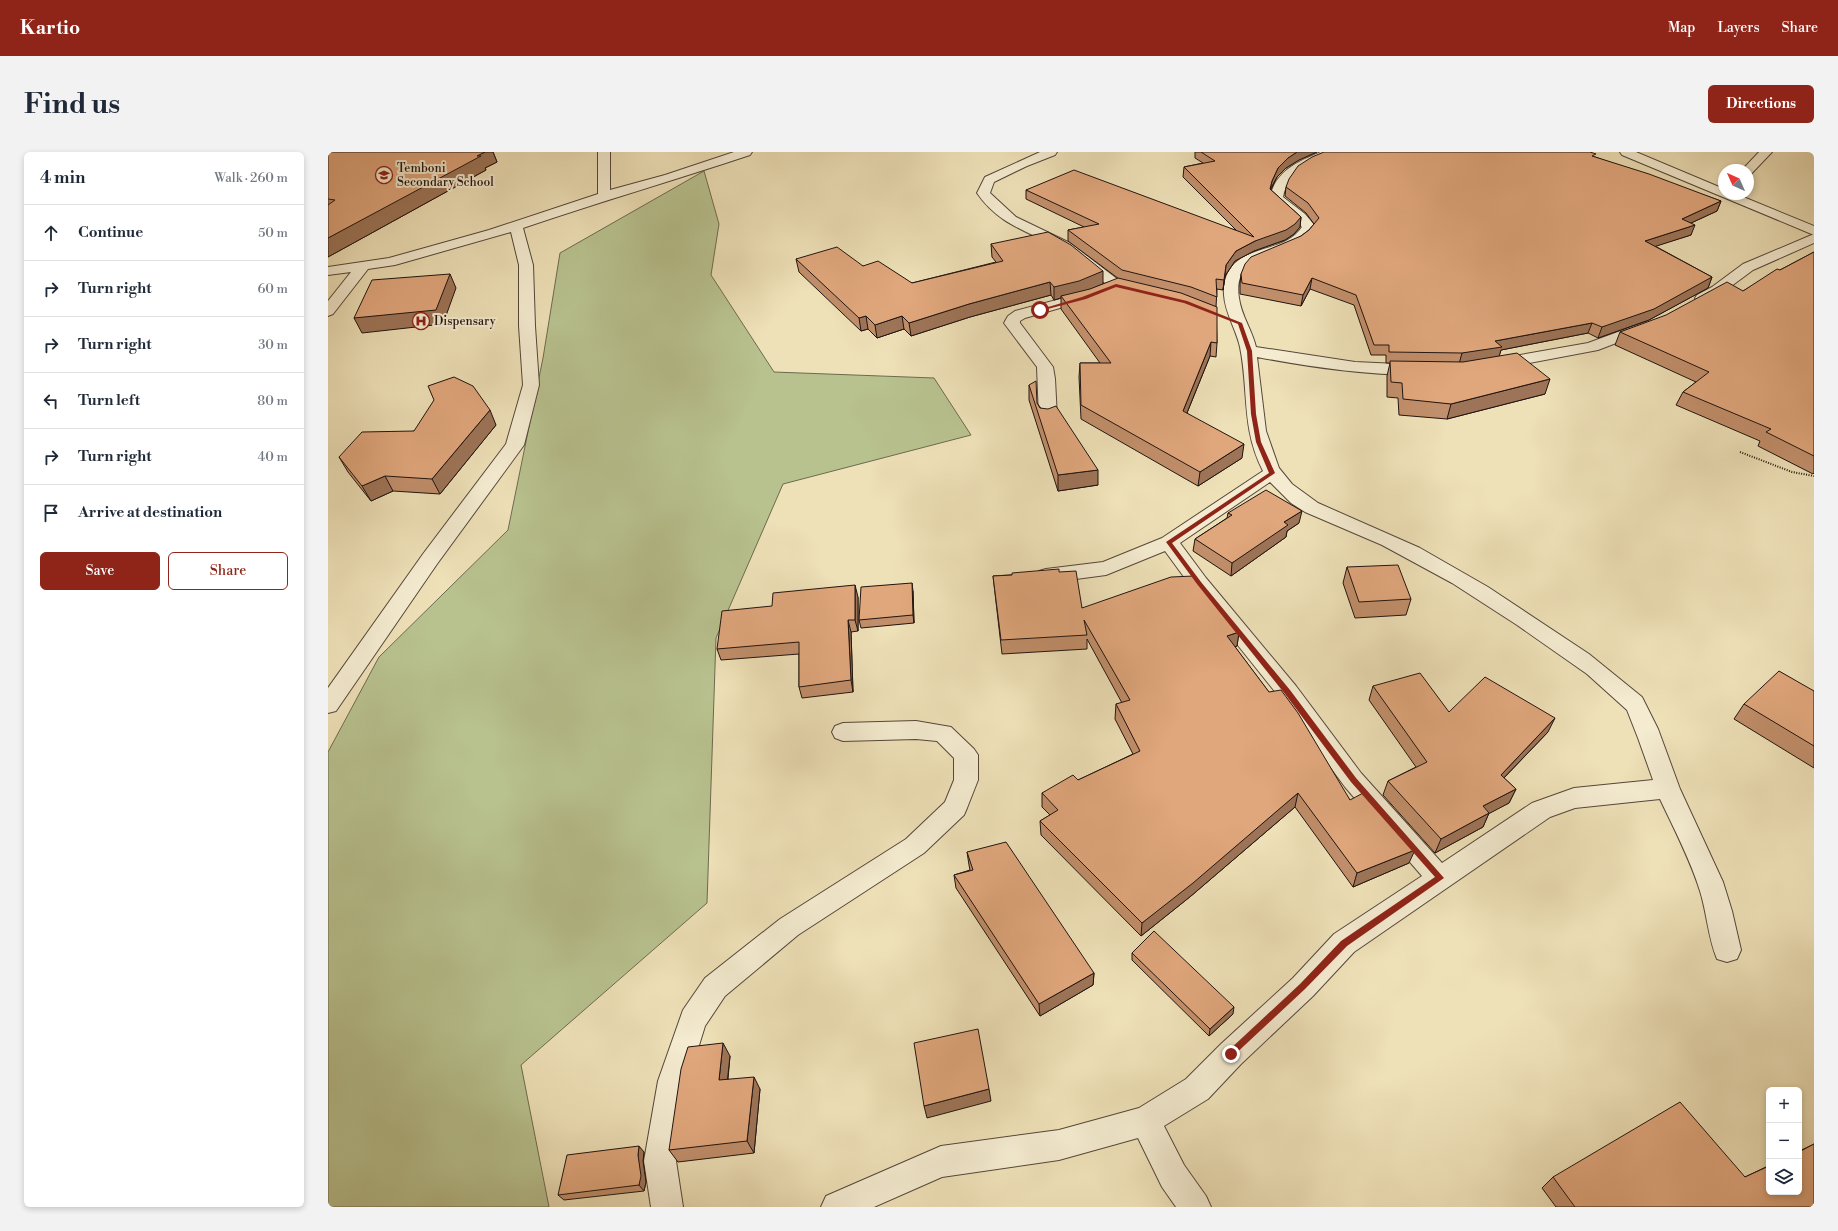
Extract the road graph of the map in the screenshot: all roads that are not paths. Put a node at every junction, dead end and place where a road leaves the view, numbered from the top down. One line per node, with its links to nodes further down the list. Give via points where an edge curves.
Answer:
1 (604, 152): 9 (street)
2 (746, 152): 9 (street, via 669,178)
3 (1051, 152): 16 (street, via 989,180 983,193 1012,220 1065,246)
4 (1331, 152): 22 (street, via 1288,172 1281,180 1276,198 1309,227 1299,239 1240,264 1233,278 1231,299)
5 (1626, 152): 8 (street)
6 (1766, 152): 7 (street)
7 (1754, 164)
8 (1718, 190)
9 (604, 196): 11 (street)
10 (1742, 200): 12 (street)
11 (516, 225): 14 (street, via 390,262); 30 (street, via 526,265 531,385 515,445 430,558)
12 (1814, 231)
13 (1814, 238): 18 (street, via 1748,267 1718,290)
14 (363, 266): 15 (street); 19 (street)
15 (328, 271)
16 (1116, 285): 17 (street); 26 (street, via 1084,298 1020,314 1013,319 1012,323 1045,367)
17 (1150, 294)
18 (1688, 307)
19 (328, 311)
20 (1220, 316): 22 (street)
21 (1662, 320): 24 (street, via 1592,347)
22 (1240, 323): 23 (street)
23 (1249, 351): 25 (street, via 1328,365 1393,370); 27 (street, via 1254,421 1258,442)
24 (1481, 366)
25 (1437, 370)
26 (1048, 418)
27 (1272, 473): 28 (street); 32 (street, via 1288,492 1312,507 1438,565 1499,601 1600,672 1634,703 1651,738)
28 (1169, 542): 29 (street, via 1106,568); 33 (street, via 1288,692 1353,780)
29 (1030, 577)
30 (328, 705)
31 (844, 732): 36 (street, via 916,730 943,733 966,755 966,780 955,808 915,846 789,927 715,987 693,1020 673,1081 660,1161)
32 (1668, 788): 33 (street, via 1574,798 1541,810); 34 (street, via 1707,874 1720,912)
33 (1440, 878): 35 (street, via 1344,943 1197,1089)
34 (1727, 950)
35 (1145, 1122): 37 (street, via 1059,1146 941,1162); 38 (street, via 1173,1176)
36 (667, 1207)
37 (837, 1207)
38 (1195, 1207)

